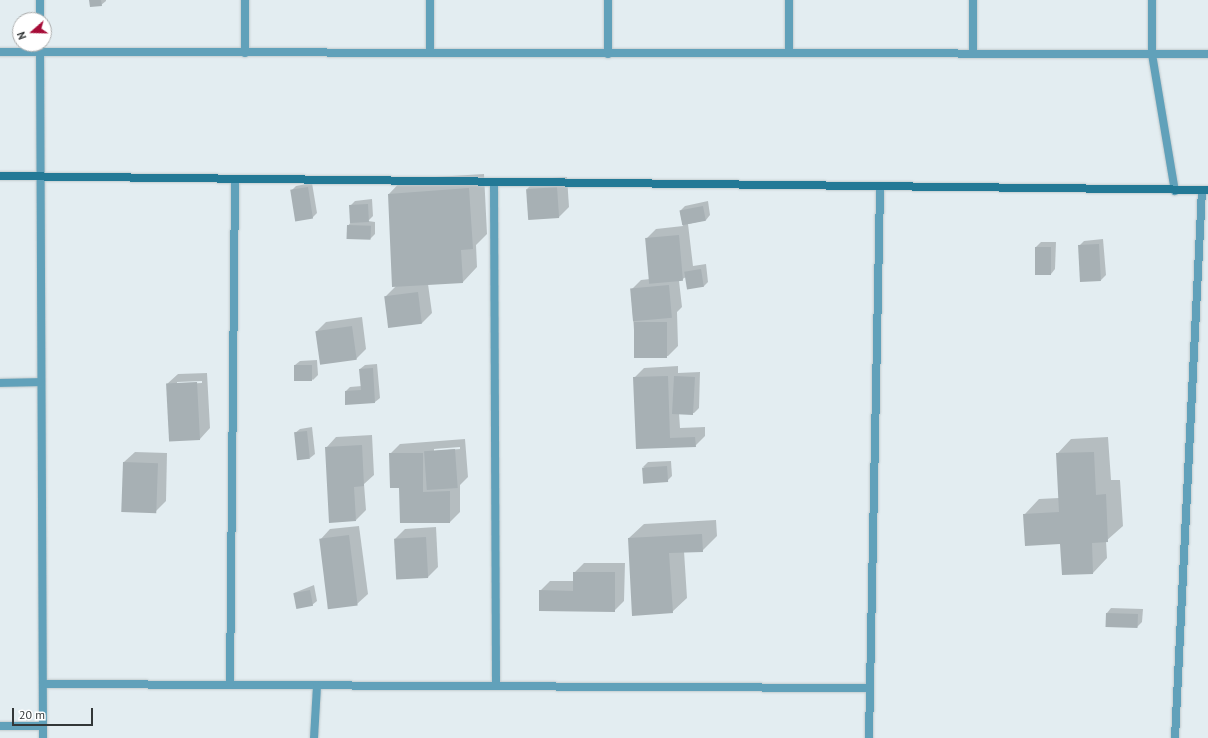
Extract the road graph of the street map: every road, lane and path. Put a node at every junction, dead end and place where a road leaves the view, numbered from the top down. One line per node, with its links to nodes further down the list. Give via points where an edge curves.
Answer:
1 (40, 0): 8 (street)
2 (245, 0): 13 (street)
3 (430, 0): 14 (street)
4 (608, 0): 15 (street)
5 (789, 0): 16 (street)
6 (973, 0): 17 (street)
7 (1152, 0): 18 (street)
8 (40, 12)
9 (52, 48): 13 (street)
10 (12, 51): 11 (street)
11 (0, 52)
12 (40, 52): 21 (street)
13 (245, 53): 14 (street)
14 (430, 53): 15 (street)
15 (608, 54): 16 (street)
16 (790, 54): 17 (street)
17 (973, 54): 18 (street)
18 (1152, 54): 19 (street); 26 (street)
19 (1208, 54)
20 (0, 176): 21 (street)
21 (40, 177): 22 (street); 27 (street)
22 (236, 180): 23 (street); 30 (street)
23 (494, 183): 24 (street); 32 (street)
24 (880, 189): 26 (street); 33 (street)
25 (1205, 190): 26 (street); 39 (street)
26 (1175, 191)
27 (41, 382): 28 (street); 29 (street)
28 (0, 384)
29 (43, 684): 30 (street); 35 (street)
30 (230, 685): 31 (street)
31 (317, 686): 32 (street); 37 (street)
32 (496, 686): 33 (street)
33 (870, 688): 38 (street)
34 (0, 726): 35 (street)
35 (43, 726): 36 (street)
36 (43, 738)
37 (314, 738)
38 (869, 738)
39 (1175, 738)

